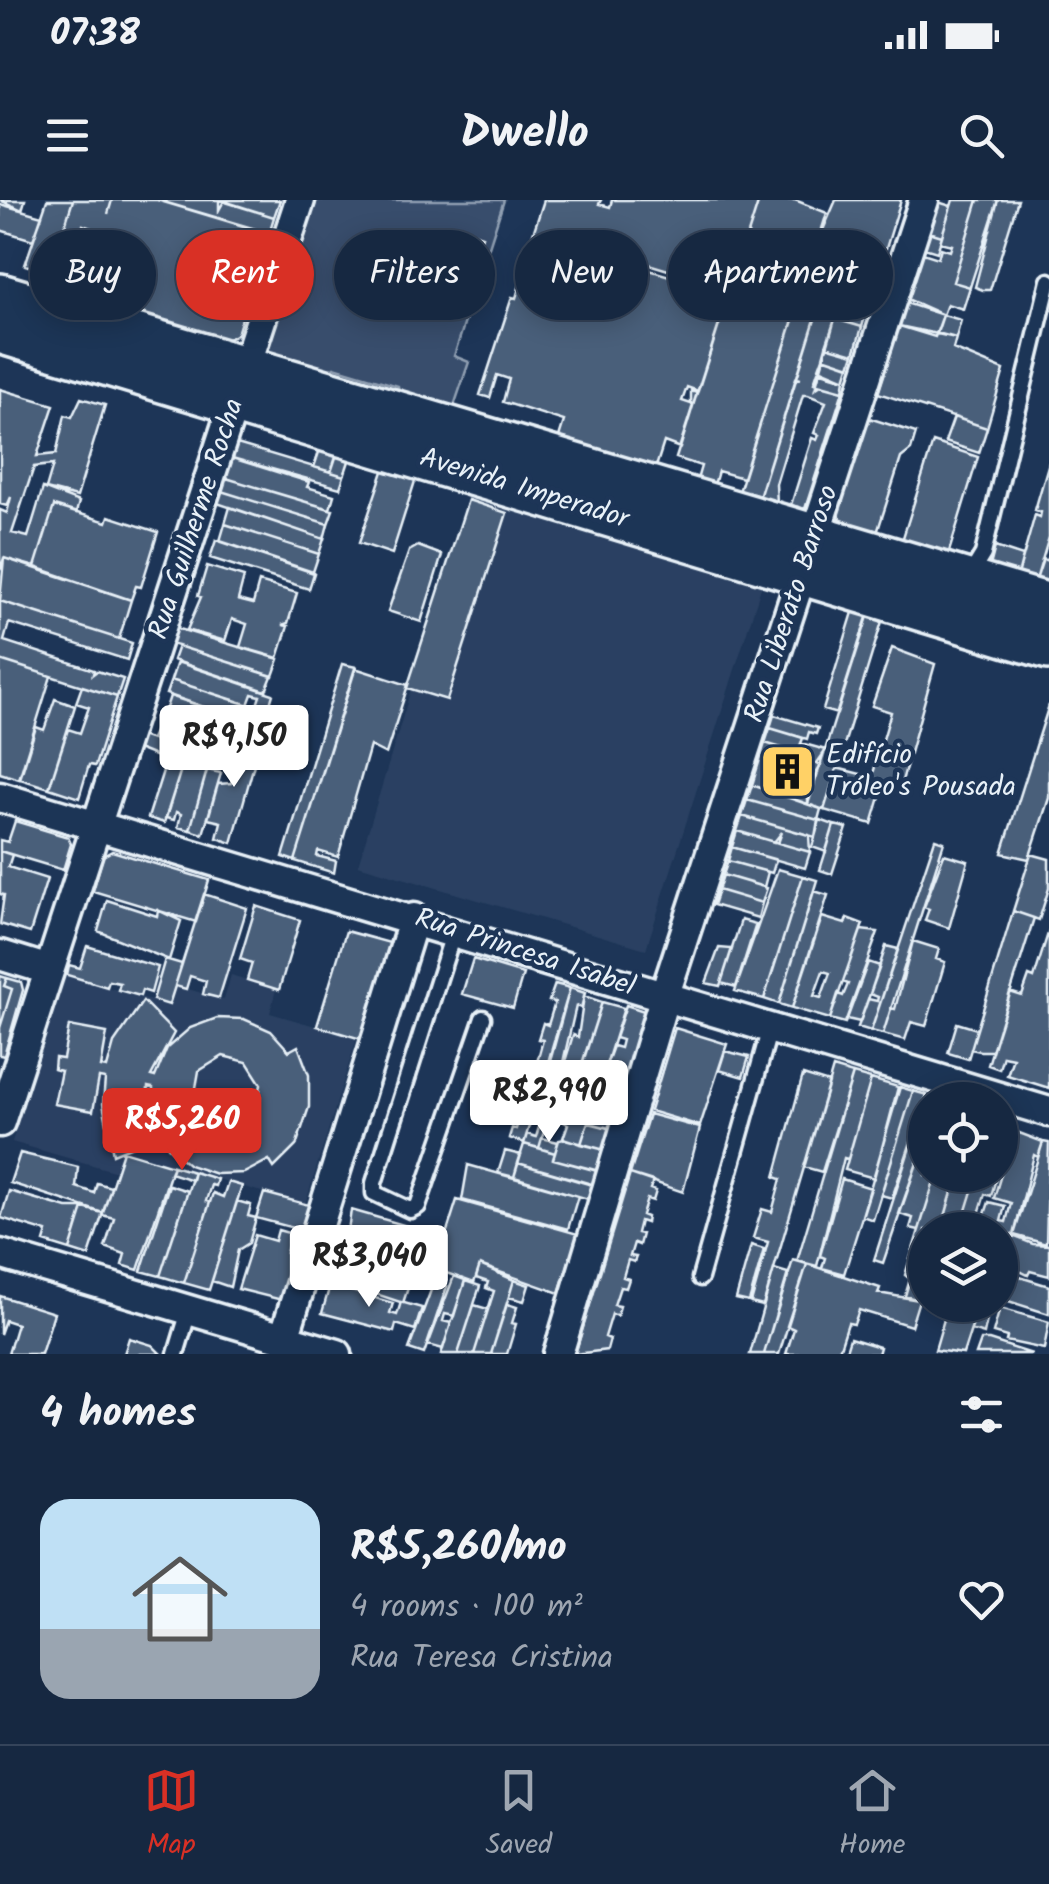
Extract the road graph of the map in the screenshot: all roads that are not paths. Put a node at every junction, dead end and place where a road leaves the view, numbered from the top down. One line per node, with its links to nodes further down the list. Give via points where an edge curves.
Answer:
1 (300, 200): 6 (street, Rua Guilherme Rocha)
2 (924, 200): 7 (street, Rua Liberato Barroso)
3 (1049, 281): 8 (lane, via 983,554)
4 (0, 297): 6 (main road, Avenida Imperador)
5 (0, 330): 6 (main road, Avenida Imperador)
6 (241, 386): 7 (main road, Avenida Imperador); 12 (street, Rua Guilherme Rocha)
7 (808, 557): 8 (main road, Avenida Imperador); 10 (main road, Avenida Imperador); 17 (street, Rua Liberato Barroso)
8 (965, 581): 9 (main road, Avenida Imperador)
9 (1049, 607)
10 (1049, 646)
11 (0, 797): 12 (street, Rua Princesa Isabel)
12 (97, 826): 13 (street, Rua Princesa Isabel); 16 (street, Rua Guilherme Rocha)
13 (414, 918): 14 (street, Rua Princesa Isabel); 25 (street)
14 (454, 930): 17 (street, Rua Princesa Isabel); 18 (lane, via 374,1182 381,1200 410,1210 418,1206)
15 (0, 955): 16 (street)
16 (49, 970): 21 (street, Rua Guilherme Rocha)
17 (664, 997): 19 (street, Rua Princesa Isabel); 28 (street, Rua Liberato Barroso)
18 (483, 1018)
19 (770, 1028): 20 (street, Rua Princesa Isabel); 23 (lane)
20 (1049, 1112)
21 (0, 1122)
22 (0, 1254): 24 (street)
23 (700, 1278)
24 (189, 1310): 25 (street); 26 (lane)
25 (284, 1338): 27 (street)
26 (176, 1354)
27 (337, 1354)
28 (558, 1354)

